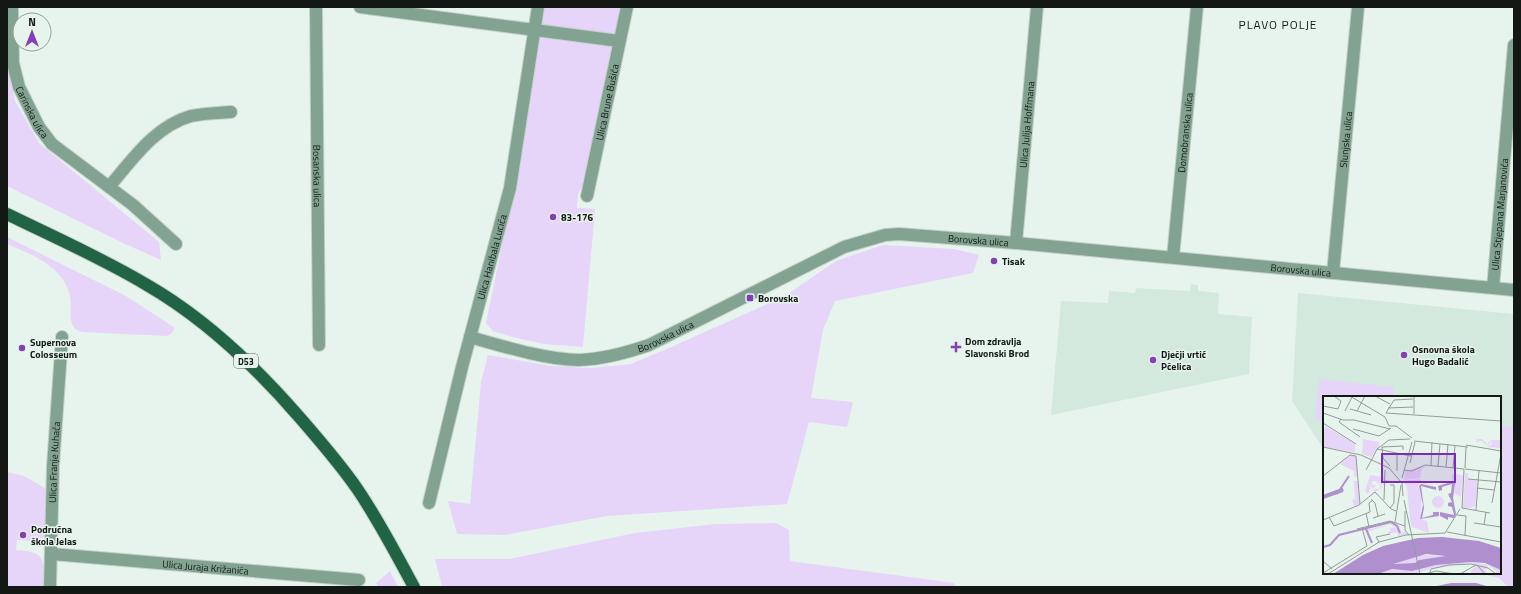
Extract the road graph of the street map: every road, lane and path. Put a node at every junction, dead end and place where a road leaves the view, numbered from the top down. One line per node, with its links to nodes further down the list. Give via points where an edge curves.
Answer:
1 (12, 7): 13 (street, Carinska ulica, via 13,63 19,87 30,111 52,144)
2 (316, 7): 24 (street, Bosanska ulica)
3 (360, 7): 9 (street)
4 (538, 7): 9 (street, Ulica Hanibala Lucića)
5 (626, 7): 10 (street, Ulica Brune Bušića)
6 (1037, 7): 16 (street, Ulica Julija Hoffmana)
7 (1197, 7): 18 (street, Domobranska ulica)
8 (1358, 7): 19 (street, Slunjska ulica)
9 (535, 30): 10 (street); 23 (street, Ulica Hanibala Lucića, via 510,188)
10 (619, 41): 14 (street, Ulica Brune Bušića)
11 (1514, 45): 20 (street, Ulica Stjepana Marjanovića)
12 (231, 112): 13 (street, via 192,116 163,129 150,140)
13 (109, 187): 17 (street, Carinska ulica)
14 (587, 196)
15 (7, 214): 29 (main road, D53, via 148,285 186,311 236,352 286,402 331,454 358,490)
16 (1016, 243): 18 (street, Borovska ulica); 23 (street, Borovska ulica, via 899,234 864,240 844,246 649,345 603,358 564,359)
17 (176, 244)
18 (1173, 257): 19 (street, Borovska ulica)
19 (1333, 273): 20 (street, Borovska ulica)
20 (1493, 288): 21 (street, Borovska ulica)
21 (1514, 290)
22 (62, 337): 26 (street, Ulica Franje Kuhača, via 53,466)
23 (470, 337): 25 (street, Ulica Hanibala Lucića)
24 (319, 345)
25 (429, 503)
26 (52, 554): 27 (street, Ulica Juraja Križanića); 28 (street, Ulica Franje Kuhača)
27 (359, 580)
28 (50, 587)
29 (414, 587)

